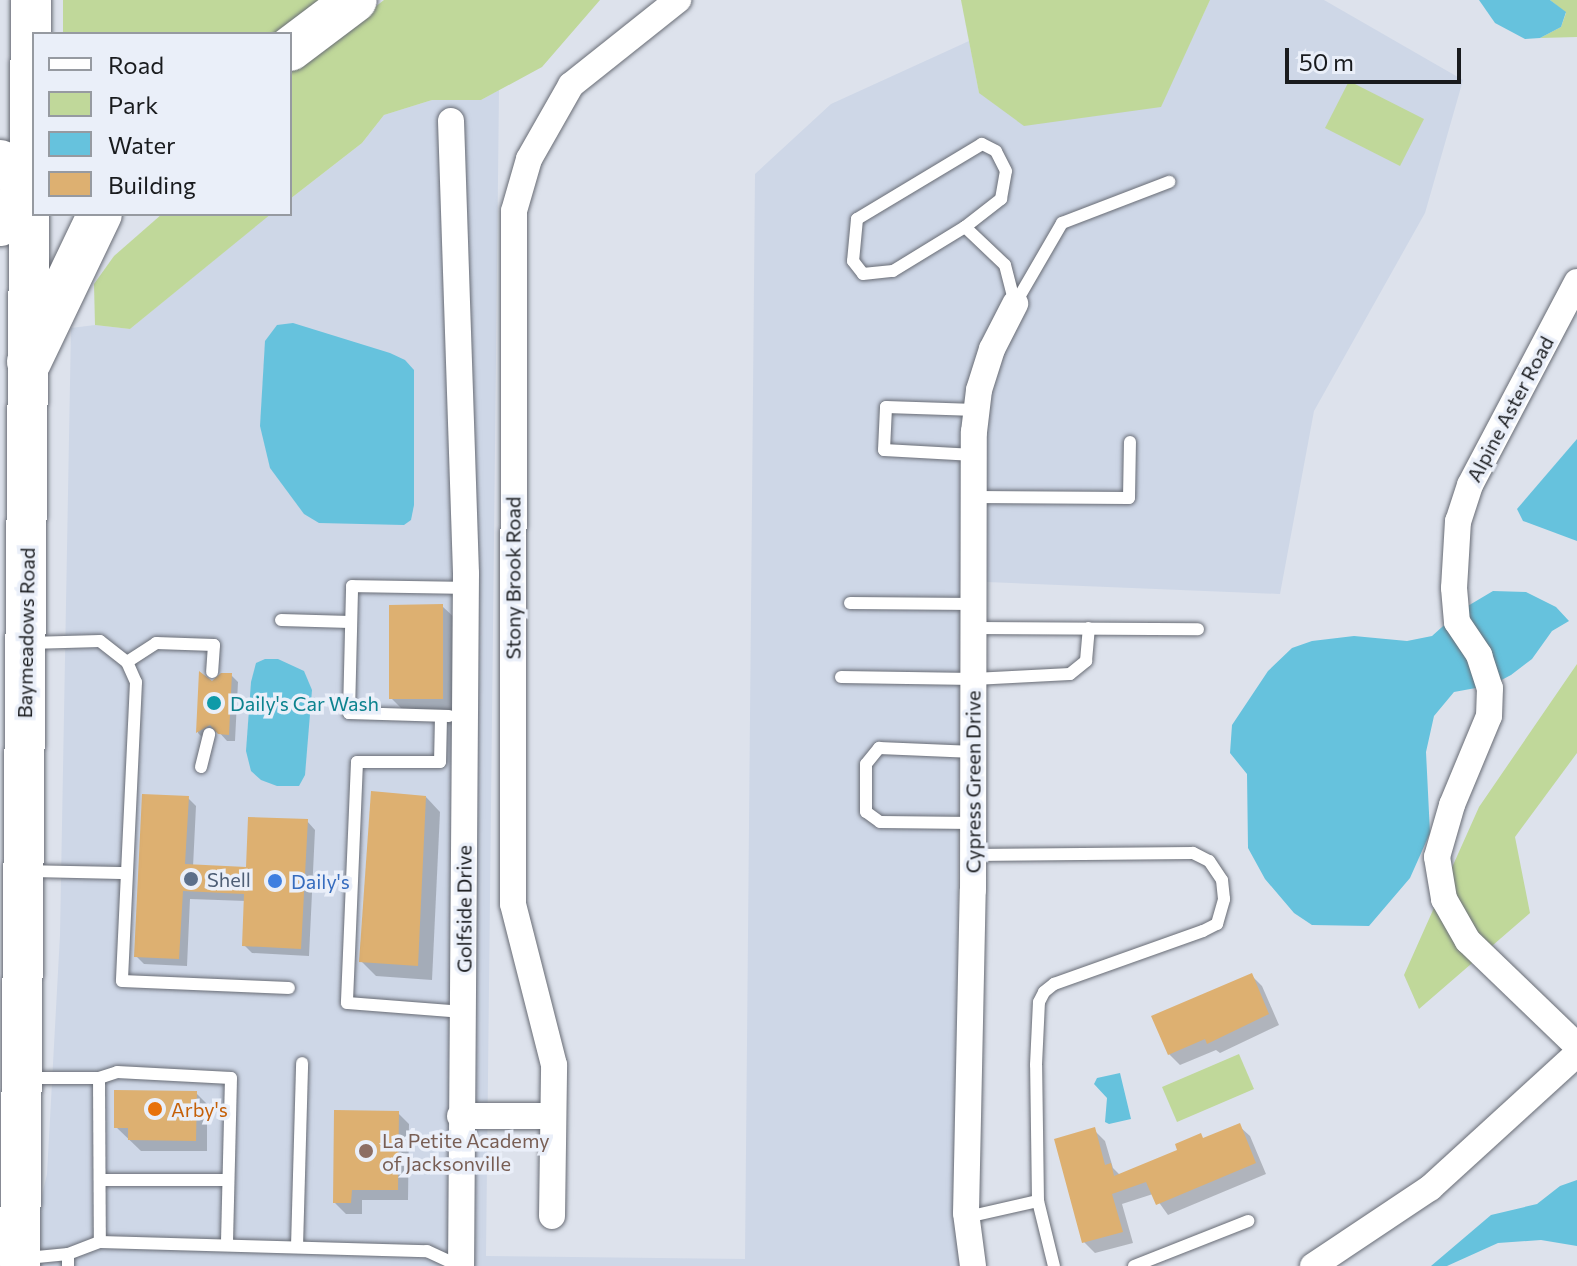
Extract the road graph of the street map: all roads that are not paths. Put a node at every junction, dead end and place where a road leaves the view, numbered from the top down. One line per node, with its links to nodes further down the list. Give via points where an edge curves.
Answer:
1 (31, 0): 6 (main road, Baymeadows Road)
2 (355, 0): 4 (highway)
3 (678, 0): 47 (street, Stony Brook Road, via 571,85 529,159 514,211 513,904 554,1065)
4 (292, 47)
5 (451, 121): 18 (street, Golfside Drive)
6 (21, 179): 9 (highway); 13 (main road, Baymeadows Road)
7 (1169, 182): 12 (lane, via 1062,223)
8 (99, 216): 13 (highway)
9 (0, 224)
10 (965, 227): 10 (lane, via 893,271 863,274 853,261 857,219 982,144 996,151 1006,171 1001,199); 12 (lane, via 1005,265)
11 (1577, 282): 41 (street, Alpine Aster Road, via 1470,485 1458,521 1457,622 1479,655 1490,688 1489,716 1437,857 1444,899 1468,941)
12 (1015, 304): 14 (street, Cypress Green Drive, via 992,349)
13 (29, 362): 25 (main road, Baymeadows Road)
14 (976, 410): 16 (street, Cypress Green Drive); 16 (lane, via 886,407 884,450)
15 (1130, 442): 17 (lane, via 1129,498)
16 (974, 455): 17 (street, Cypress Green Drive)
17 (974, 497): 20 (street, Cypress Green Drive)
18 (466, 588): 22 (lane, via 352,586); 30 (street, Golfside Drive)
19 (850, 603): 20 (lane)
20 (974, 616): 23 (lane); 29 (street, Cypress Green Drive)
21 (281, 620): 22 (lane)
22 (350, 622): 30 (lane, via 349,713)
23 (1089, 628): 24 (lane); 29 (lane, via 1086,661 1070,674)
24 (1198, 629)
25 (26, 643): 26 (lane, via 100,641); 37 (main road, Baymeadows Road)
26 (127, 662): 27 (lane, via 156,643 214,645); 38 (lane, via 136,682)
27 (212, 672)
28 (841, 677): 29 (lane)
29 (974, 679): 32 (street, Cypress Green Drive)
30 (452, 717): 33 (street, Golfside Drive)
31 (209, 734): 34 (lane)
32 (974, 752): 35 (street, Cypress Green Drive); 35 (lane, via 879,748 866,764 866,812 880,822)
33 (452, 762): 40 (street, Golfside Drive); 40 (lane, via 357,762 347,1003)
34 (201, 767)
35 (973, 823): 36 (street, Cypress Green Drive)
36 (973, 855): 50 (lane, via 1193,853 1209,861 1222,880 1223,913 1217,924 1044,992 1036,1065); 52 (street, Cypress Green Drive)
37 (24, 871): 38 (lane); 44 (main road, Baymeadows Road)
38 (126, 873): 39 (lane, via 122,981)
39 (289, 988)
40 (464, 1012): 46 (street, Golfside Drive)
41 (1577, 1046)
42 (1577, 1054): 63 (street, via 1430,1188)
43 (302, 1063): 56 (lane)
44 (22, 1078): 45 (lane); 58 (main road, Baymeadows Road)
45 (99, 1078): 48 (lane, via 97,1164); 49 (lane, via 117,1072 231,1078)
46 (460, 1116): 47 (street); 59 (street, Golfside Drive)
47 (553, 1116): 51 (street, Stony Brook Road)
48 (102, 1180): 49 (lane); 54 (lane)
49 (228, 1180): 55 (lane)
50 (1038, 1201): 52 (lane); 61 (lane)
51 (552, 1216)
52 (967, 1217): 60 (street, Cypress Green Drive)
53 (1248, 1221): 62 (lane)
54 (100, 1242): 55 (lane); 57 (lane)
55 (227, 1245): 56 (lane)
56 (297, 1247): 59 (lane, via 427,1251)
57 (68, 1260): 58 (lane)
58 (13, 1261)
59 (460, 1266)
60 (973, 1266)
61 (1054, 1266)
62 (1134, 1266)
63 (1313, 1266)

